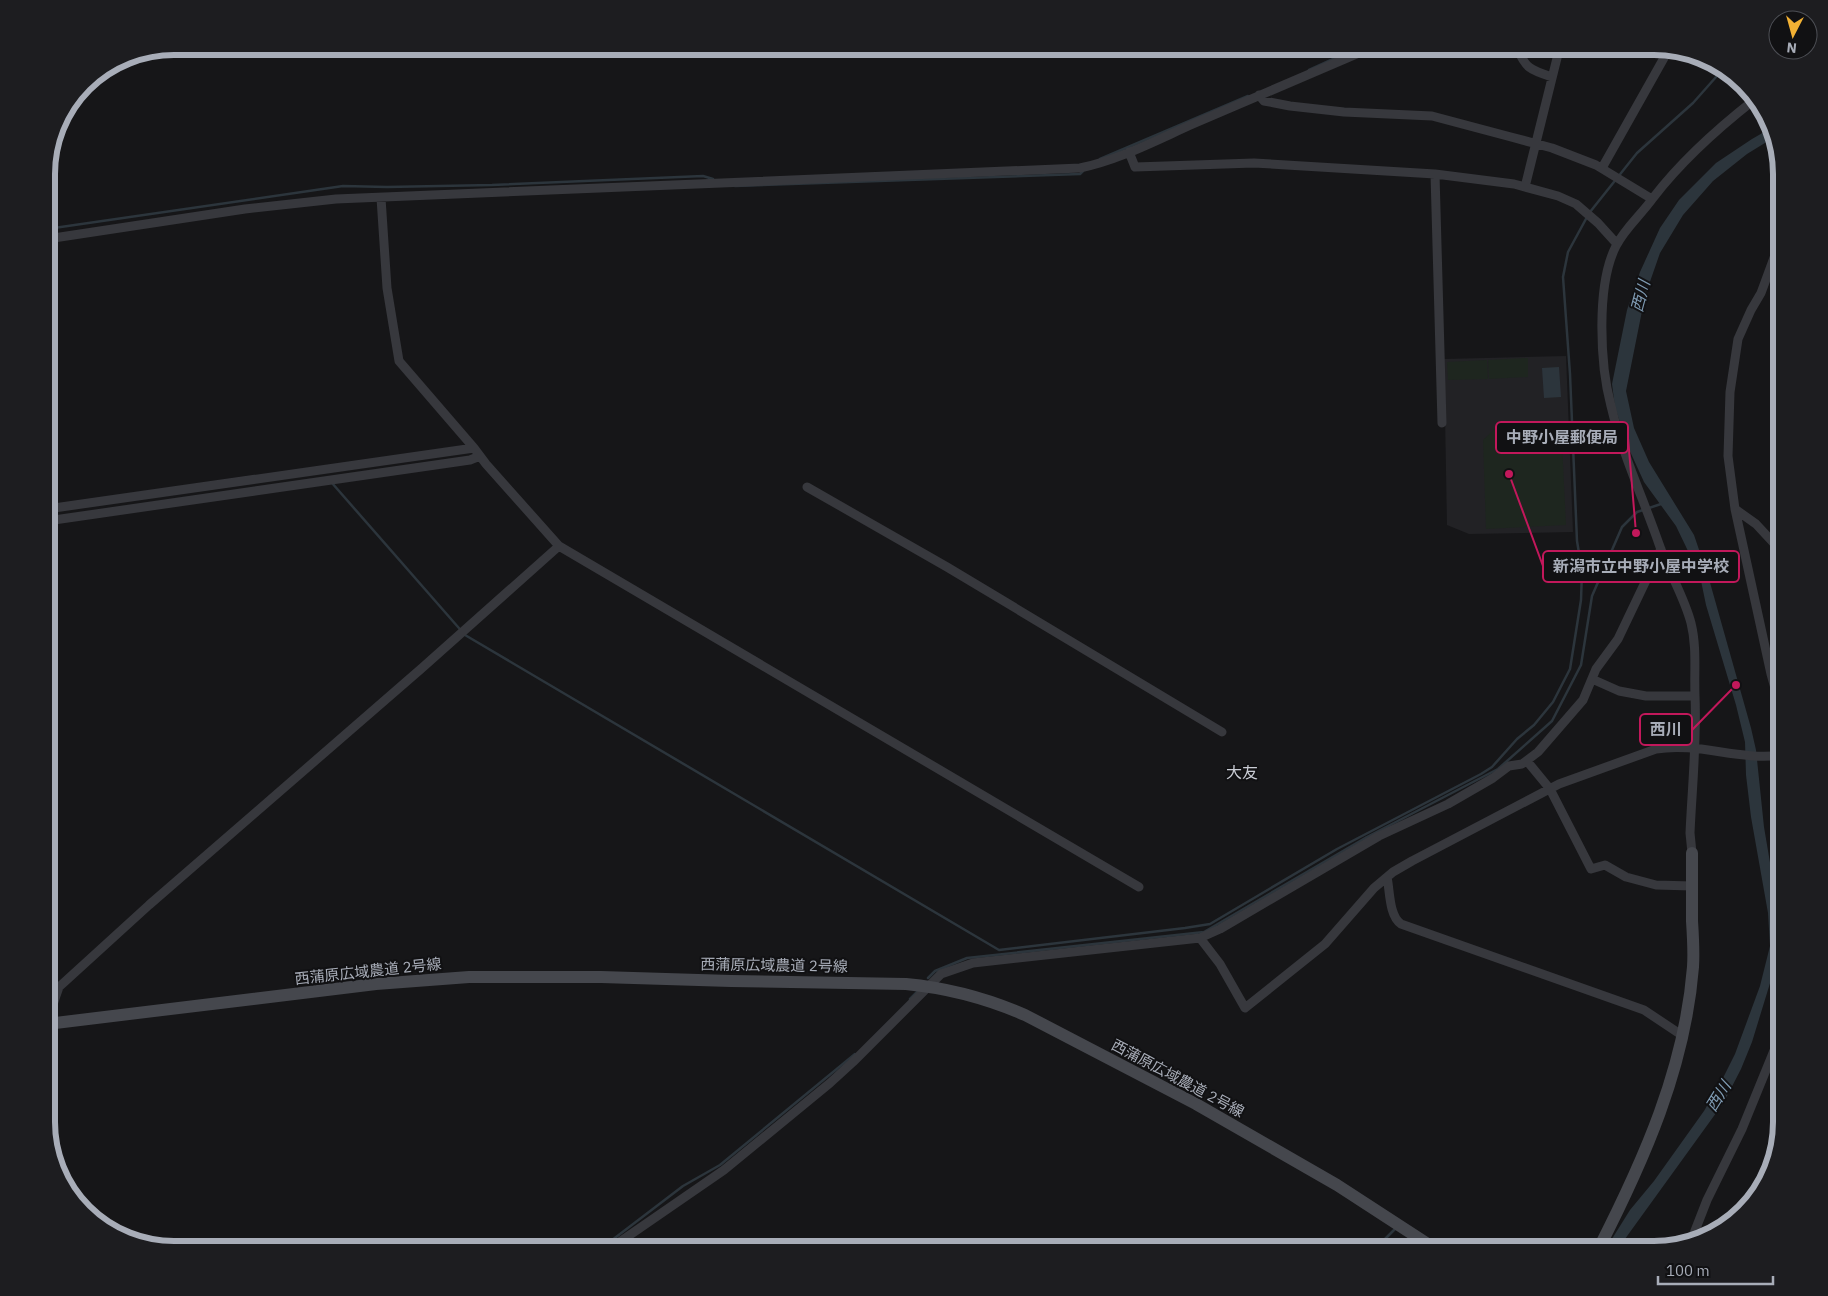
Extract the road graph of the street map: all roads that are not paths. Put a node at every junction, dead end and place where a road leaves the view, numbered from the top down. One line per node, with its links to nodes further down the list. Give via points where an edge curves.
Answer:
1 (1354, 55): 6 (street)
2 (1520, 55): 5 (street, via 1533,71)
3 (1558, 55): 5 (street)
4 (1665, 55): 10 (street)
5 (1552, 77): 8 (street)
6 (1259, 95): 8 (street, via 1264,101 1290,106 1432,116); 9 (street)
7 (1750, 103): 14 (street, via 1697,147)
8 (1536, 144): 10 (street); 12 (street)
9 (1129, 152): 11 (street, via 1135,167 1254,163); 13 (street, via 1080,168)
10 (1602, 168): 14 (street)
11 (1435, 174): 12 (street); 18 (street)
12 (1525, 187): 16 (street, via 1576,204)
13 (381, 198): 15 (street, via 336,199 245,209); 19 (street, via 387,288 399,361)
14 (1652, 199): 16 (street)
15 (55, 238)
16 (1617, 244): 27 (street, via 1606,274 1603,311 1607,388 1622,443)
17 (1773, 261): 23 (street, via 1735,352 1728,456)
18 (1442, 423)
19 (474, 448): 20 (street); 22 (street)
20 (480, 456): 24 (street); 26 (street)
21 (807, 487): 31 (street)
22 (55, 508)
23 (1735, 510): 25 (street, via 1756,524); 29 (street)
24 (55, 520)
25 (1773, 542)
26 (559, 546): 38 (street); 42 (street, via 149,906 59,987)
27 (1661, 549): 28 (street, via 1618,639); 30 (street, via 1691,622 1696,657)
28 (1592, 679): 30 (street, via 1619,691 1646,696); 34 (street, via 1583,700)
29 (1773, 680)
30 (1695, 696): 32 (street)
31 (1222, 732)
32 (1694, 749): 33 (street, via 1738,756); 35 (street, via 1656,749); 36 (street)
33 (1773, 755)
34 (1527, 761): 35 (street); 40 (street, via 1509,766 1448,804 1380,836 1220,930)
35 (1550, 789): 37 (street); 39 (street, via 1591,870 1605,865 1626,877 1656,885)
36 (1692, 853): 39 (street)
37 (1387, 877): 40 (street, via 1325,944 1245,1008 1220,964); 44 (street, via 1394,915 1401,924 1644,1010)
38 (1140, 886)
39 (1692, 886): 44 (street, via 1693,964)
40 (1200, 938): 41 (street, via 973,962 941,974)
41 (928, 986): 43 (street, 西蒲原広域農道 2号線, via 601,977 469,978 376,984); 47 (street, via 830,1083 724,1170); 48 (street, 西蒲原広域農道 2号線, via 996,1002 1025,1015 1196,1104 1337,1185)
42 (55, 998)
43 (55, 1022)
44 (1683, 1036): 49 (street, via 1661,1109)
45 (1773, 1053): 46 (street)
46 (1693, 1235)
47 (621, 1241)
48 (1423, 1241)
49 (1602, 1241)

